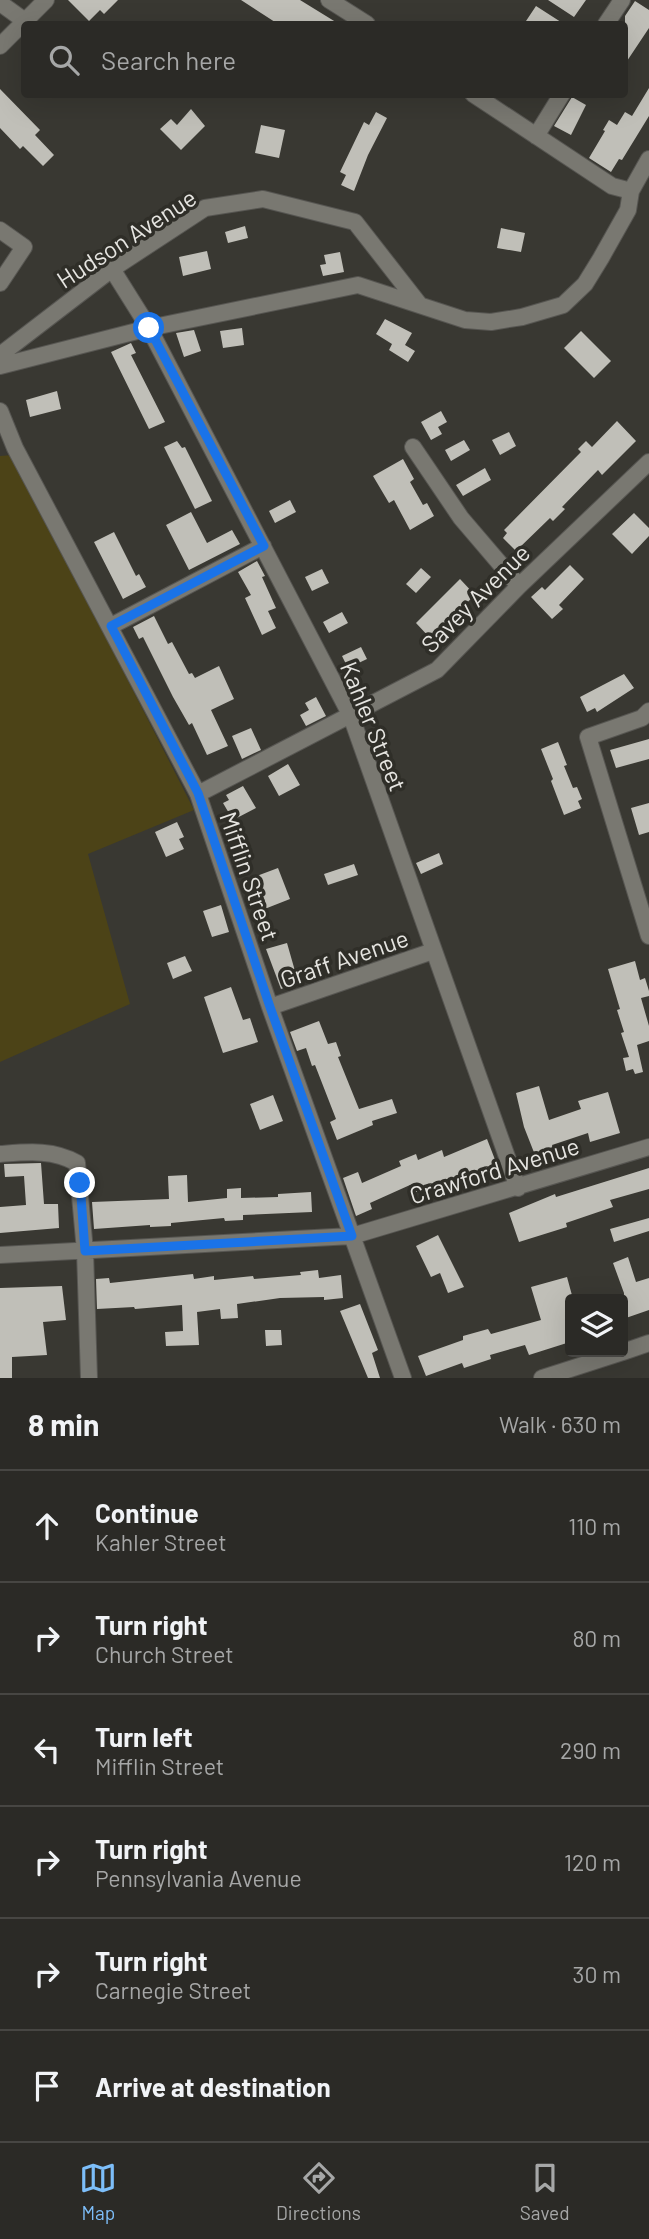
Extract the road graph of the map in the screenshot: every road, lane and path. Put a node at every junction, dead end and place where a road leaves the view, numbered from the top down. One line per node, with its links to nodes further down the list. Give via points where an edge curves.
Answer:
1 (46, 0): 5 (street)
2 (329, 0): 6 (street)
3 (622, 0): 7 (street)
4 (0, 4): 5 (street)
5 (24, 21)
6 (362, 21)
7 (608, 21)
8 (21, 24): 9 (street)
9 (0, 46)
10 (479, 98): 12 (street)
11 (560, 98): 12 (street)
12 (536, 136): 14 (street, via 612,186)
13 (649, 159): 14 (street)
14 (631, 191): 18 (street, via 628,210 601,258 585,284 563,305 491,322 465,320)
15 (0, 230): 17 (street, via 24,247)
16 (112, 269): 18 (street, Hudson Avenue, via 205,208 264,199 355,222); 19 (street, Kahler Street); 20 (street, Hudson Avenue)
17 (0, 283)
18 (419, 304): 19 (street, via 358,285)
19 (149, 328): 21 (street); 25 (street, Kahler Street)
20 (0, 355)
21 (0, 366)
22 (0, 411): 27 (street, Mifflin Street, via 15,448)
23 (413, 447): 26 (street, via 461,518)
24 (649, 462): 26 (street, Savey Avenue)
25 (264, 546): 27 (street); 29 (street, Kahler Street)
26 (519, 586): 29 (street, Savey Avenue, via 437,670)
27 (111, 626): 30 (street, Mifflin Street)
28 (649, 711): 31 (street, via 642,718 588,737)
29 (351, 716): 30 (street, Savey Avenue); 32 (street, Kahler Street)
30 (198, 793): 33 (street, Mifflin Street)
31 (649, 936)
32 (433, 951): 33 (street, Graff Avenue); 36 (street, Kahler Street)
33 (270, 1007): 37 (street, Mifflin Street)
34 (649, 1147): 36 (street, Crawford Avenue)
35 (0, 1154): 38 (street, via 51,1153 77,1163)
36 (518, 1188): 37 (street, Crawford Avenue)
37 (352, 1236): 38 (street, Crawford Avenue); 44 (street, Mifflin Street)
38 (85, 1251): 39 (street, Crawford Avenue); 43 (street)
39 (0, 1255)
40 (649, 1343): 41 (street)
41 (628, 1350)
42 (607, 1357): 45 (street)
43 (89, 1378)
44 (403, 1378)
45 (542, 1378)

